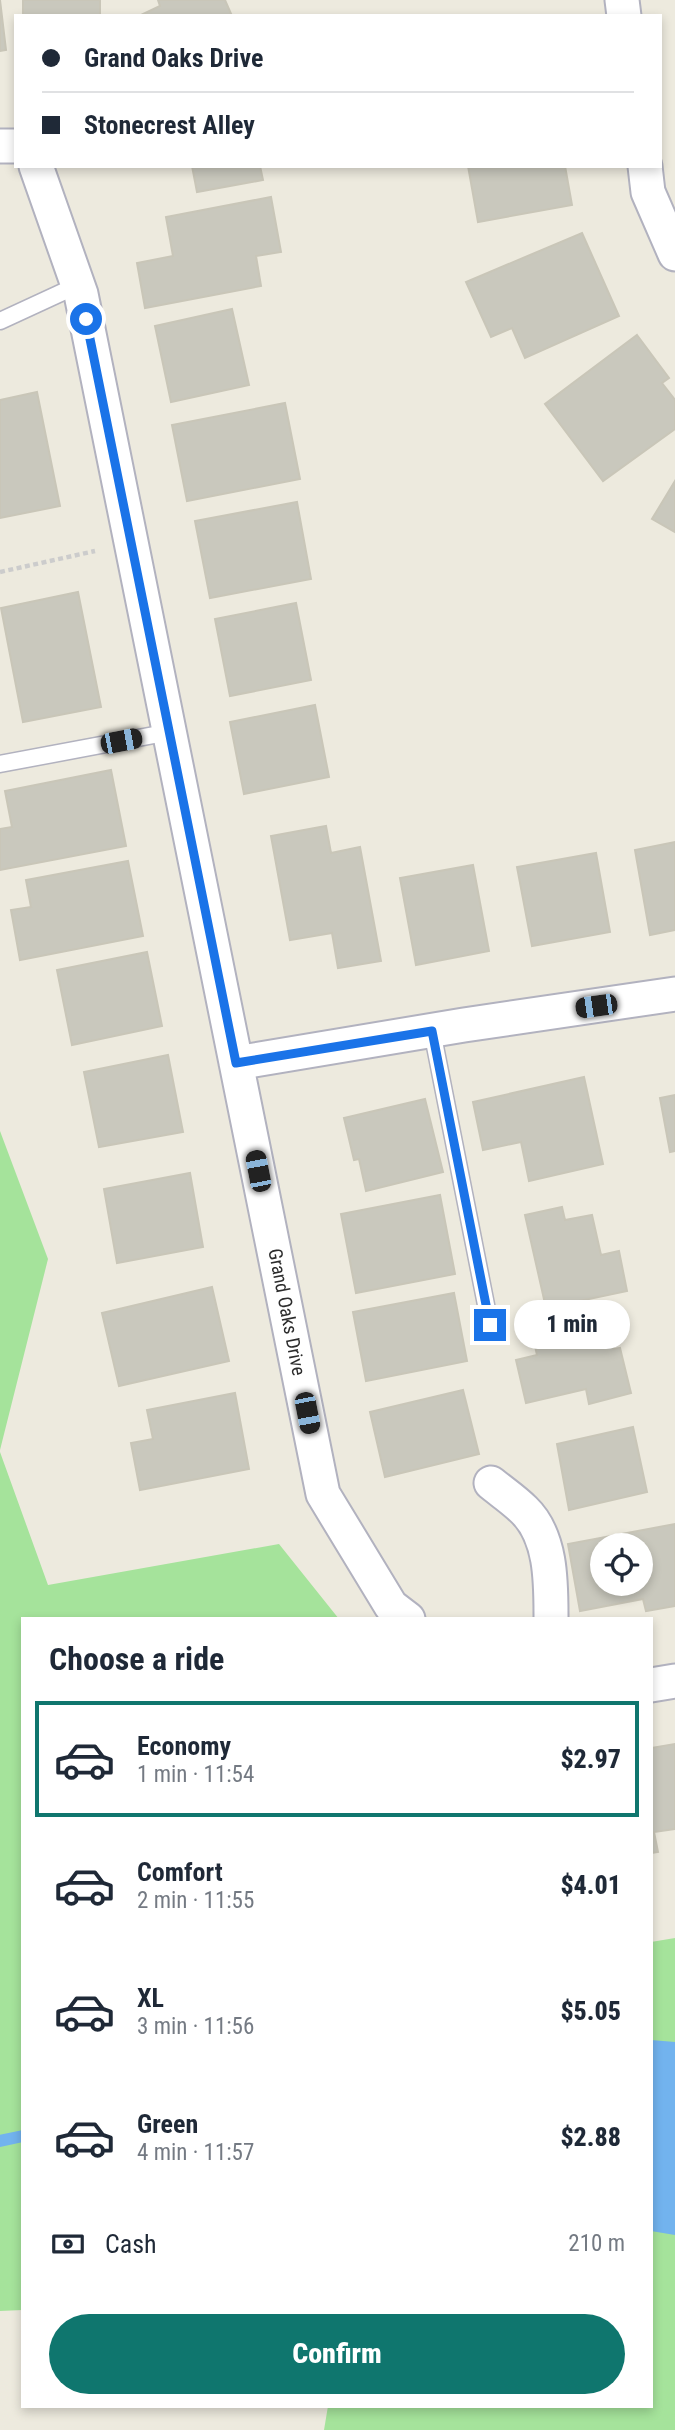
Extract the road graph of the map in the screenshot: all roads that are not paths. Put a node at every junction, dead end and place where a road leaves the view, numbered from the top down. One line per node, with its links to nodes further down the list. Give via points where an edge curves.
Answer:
1 (37, 168): 4 (street, Grand Oaks Drive)
2 (645, 168): 3 (street, via 649,192)
3 (675, 254)
4 (78, 285): 5 (lane); 6 (street, Grand Oaks Drive)
5 (0, 321)
6 (170, 732): 7 (lane); 10 (street, Grand Oaks Drive)
7 (0, 764)
8 (675, 994): 9 (street)
9 (432, 1031): 10 (street); 11 (lane)
10 (236, 1063): 13 (street, Grand Oaks Drive, via 323,1494 391,1606)
11 (490, 1325)
12 (491, 1483): 14 (street, via 527,1512 545,1547)
13 (405, 1617)
14 (551, 1617)
15 (675, 1681): 16 (street)
16 (653, 1685)

